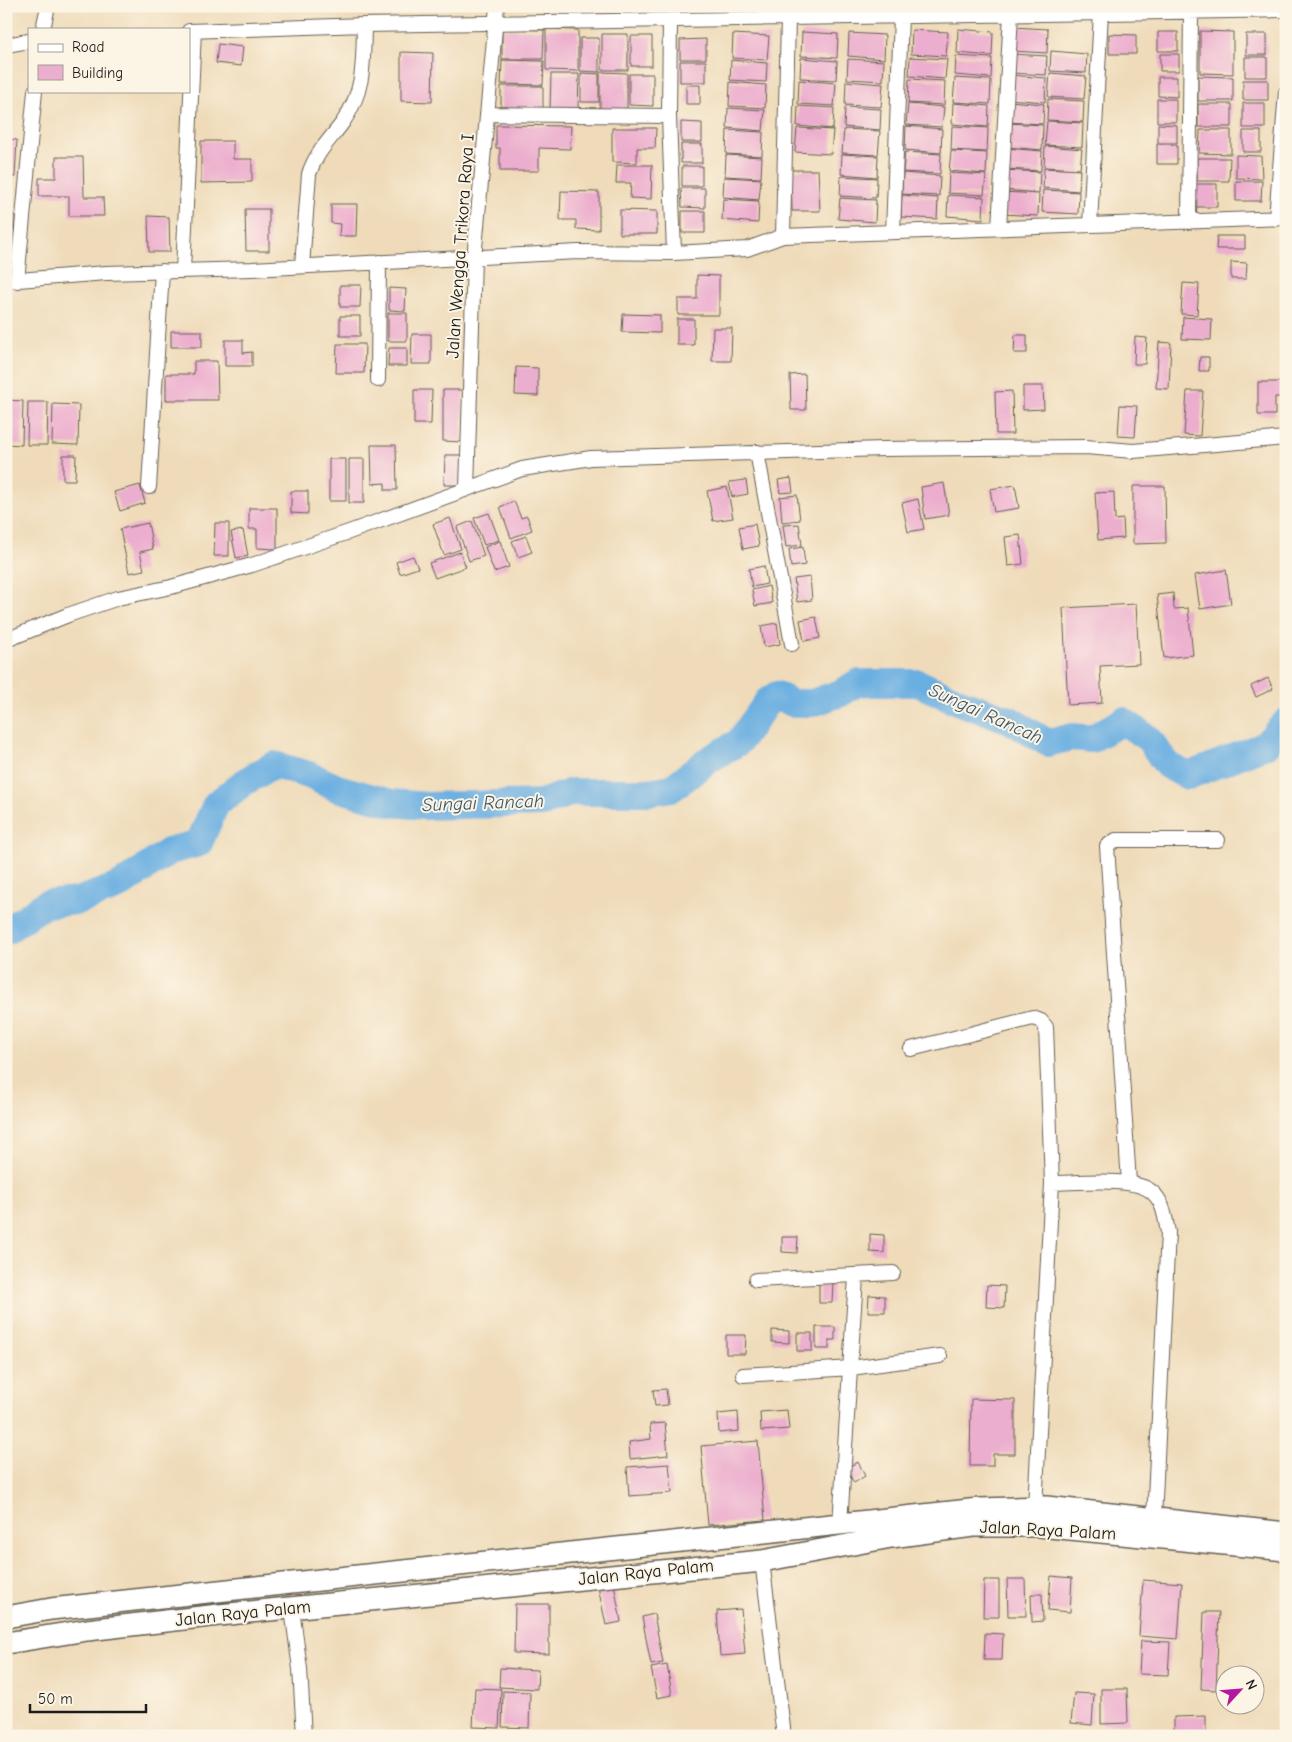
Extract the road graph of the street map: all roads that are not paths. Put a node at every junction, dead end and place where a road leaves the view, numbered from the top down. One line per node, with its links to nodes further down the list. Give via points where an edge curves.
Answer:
1 (48, 6): 15 (street)
2 (496, 6): 13 (street, Jalan Wengga Trikora Raya I)
3 (1269, 8): 5 (street); 7 (street)
4 (1160, 9): 7 (street); 8 (street)
5 (1286, 10)
6 (925, 11): 9 (street); 10 (street)
7 (1190, 11): 26 (street)
8 (1101, 12): 9 (street); 27 (street)
9 (1011, 14): 28 (street)
10 (901, 16): 11 (street); 29 (street)
11 (788, 18): 12 (street); 30 (street)
12 (670, 20): 13 (street); 24 (street)
13 (495, 23): 14 (street); 23 (street, Jalan Wengga Trikora Raya I)
14 (364, 25): 16 (street); 34 (street, via 361,88 342,123 314,159 309,174)
15 (43, 28)
16 (191, 31): 19 (street)
17 (28, 41): 18 (street)
18 (6, 45)
19 (190, 65)
20 (35, 92): 37 (street)
21 (189, 92): 36 (street)
22 (1286, 92): 25 (street)
23 (487, 114): 24 (street); 32 (street, Jalan Wengga Trikora Raya I)
24 (669, 116): 31 (street)
25 (1281, 218): 26 (street)
26 (1189, 222): 27 (street)
27 (1090, 225): 28 (street)
28 (999, 228): 29 (street)
29 (893, 232): 30 (street)
30 (783, 236): 31 (street, via 747,249)
31 (674, 253): 32 (street, via 578,252)
32 (474, 259): 33 (street); 42 (street, Jalan Wengga Trikora Raya I)
33 (379, 262): 34 (street); 38 (street)
34 (302, 266): 36 (street)
35 (162, 271): 36 (street); 37 (street); 41 (street)
36 (184, 271)
37 (11, 281)
38 (378, 380)
39 (1286, 438): 40 (street, via 1133,451 1086,447)
40 (757, 452): 42 (street, via 591,458 522,469); 44 (street)
41 (149, 487)
42 (467, 489): 43 (street, via 252,565 118,598)
43 (6, 640)
44 (792, 644)
45 (1218, 840): 48 (street, via 1116,840 1107,846)
46 (910, 1049): 47 (street, via 1032,1018 1041,1021 1046,1027)
47 (1052, 1183): 48 (street); 55 (street)
48 (1129, 1183): 56 (street, via 1144,1187 1159,1200 1168,1232)
49 (892, 1273): 50 (street)
50 (856, 1277): 51 (street); 53 (street)
51 (756, 1280)
52 (940, 1356): 53 (street)
53 (851, 1368): 54 (street); 57 (street)
54 (742, 1375)
55 (1035, 1508): 56 (main road, Jalan Raya Palam); 57 (main road, Jalan Raya Palam, via 980,1509)
56 (1154, 1519): 59 (main road, Jalan Raya Palam)
57 (840, 1524): 63 (main road, Jalan Raya Palam, via 71,1607)
58 (1286, 1533): 59 (main road, Jalan Raya Palam)
59 (1255, 1539): 60 (main road, Jalan Raya Palam); 61 (main road, Jalan Raya Palam, via 1203,1540 1039,1526 973,1526 891,1537)
60 (1286, 1550)
61 (762, 1561): 62 (main road, Jalan Raya Palam); 66 (street)
62 (292, 1609): 64 (main road, Jalan Raya Palam, via 147,1623); 65 (street)
63 (6, 1617)
64 (6, 1643)
65 (304, 1736)
66 (784, 1736)

